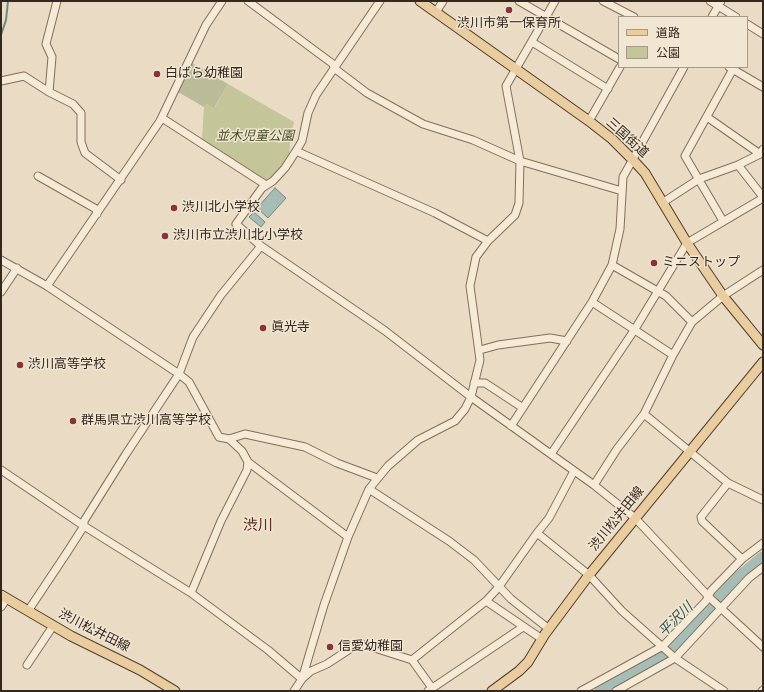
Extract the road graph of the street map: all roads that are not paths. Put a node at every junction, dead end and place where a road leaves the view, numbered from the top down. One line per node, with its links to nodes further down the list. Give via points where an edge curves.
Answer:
1 (58, 1): 29 (street, via 46,44 52,57)
2 (222, 1): 31 (street, via 206,25)
3 (248, 1): 21 (street, via 333,64)
4 (380, 1): 21 (street)
5 (420, 1): 12 (main road, 三国街道)
6 (443, 1): 12 (street)
7 (520, 1): 16 (street)
8 (555, 1): 16 (street)
9 (603, 1): 13 (street)
10 (710, 1): 11 (street)
11 (720, 3): 14 (street); 15 (street)
12 (436, 12): 25 (main road, 三国街道)
13 (632, 16)
14 (713, 16)
15 (735, 16)
16 (546, 17): 19 (street); 20 (street)
17 (748, 25): 18 (street)
18 (763, 34)
19 (532, 42): 25 (street); 28 (street)
20 (618, 58)
21 (334, 68): 33 (street, via 308,112 302,141); 36 (street, via 367,93 423,124 473,140)
22 (619, 68): 28 (street)
23 (683, 68): 35 (street)
24 (731, 68): 27 (street); 30 (street)
25 (516, 70): 32 (main road, 三国街道); 36 (street, via 506,86)
26 (1, 81): 29 (street, via 24,76)
27 (763, 87)
28 (608, 89): 32 (street)
29 (49, 92): 40 (street, via 73,104 81,112 81,142 84,153)
30 (707, 117): 34 (street); 39 (street, via 685,156)
31 (162, 118): 40 (street); 41 (street)
32 (589, 121): 35 (main road, 三国街道)
33 (296, 151): 41 (street, via 285,168); 47 (street, via 435,213)
34 (761, 152): 37 (street)
35 (633, 160): 42 (street, via 623,178); 44 (main road, 三国街道, via 645,172)
36 (520, 161): 42 (street); 47 (street, via 519,203 515,215)
37 (738, 165): 39 (street); 43 (street)
38 (38, 176): 45 (street, via 96,209)
39 (699, 179): 44 (street); 46 (street)
40 (121, 180): 45 (street)
41 (266, 185): 49 (street, via 236,224)
42 (622, 191): 51 (street, via 620,229)
43 (763, 198): 46 (street)
44 (662, 203): 48 (main road, 三国街道)
45 (97, 214): 54 (street)
46 (723, 221): 48 (street)
47 (488, 241): 63 (street, via 476,257 470,286)
48 (687, 244): 56 (street); 57 (main road, 三国街道)
49 (261, 246): 66 (street, via 221,295 193,337); 68 (street, via 384,330)
50 (1, 260): 52 (street)
51 (612, 265): 56 (street); 58 (street)
52 (17, 268): 54 (street); 55 (street)
53 (763, 270): 57 (street)
54 (47, 286): 66 (street)
55 (1, 292)
56 (658, 292): 59 (street, via 666,296); 60 (street)
57 (723, 296): 59 (street); 62 (main road, 三国街道)
58 (592, 302): 60 (street); 61 (street)
59 (692, 322): 64 (street)
60 (634, 329): 64 (street); 74 (street)
61 (567, 341): 63 (street, via 550,338); 69 (street)
62 (763, 346)
63 (480, 350): 67 (street)
64 (673, 354): 70 (street)
65 (763, 362): 73 (main road, 渋川松井田線)
66 (179, 374): 72 (street, via 189,382 219,436); 84 (street, via 84,521)
67 (474, 383): 68 (street); 69 (street, via 485,383)
68 (471, 397): 71 (street); 78 (street, via 455,421 418,440)
69 (523, 408): 71 (street)
70 (644, 414): 73 (street); 80 (street)
71 (511, 426): 74 (street)
72 (229, 439): 75 (street, via 242,451); 78 (street, via 245,434 305,447 337,463)
73 (690, 452): 79 (street); 83 (main road, 渋川松井田線)
74 (551, 454): 77 (street)
75 (248, 462): 86 (street); 92 (street, via 247,470 221,521)
76 (1, 470): 84 (street)
77 (574, 471): 80 (street); 85 (street, via 549,518)
78 (377, 478): 81 (street)
79 (728, 483): 82 (street); 88 (street, via 701,517 702,521)
80 (594, 485): 83 (street)
81 (369, 489): 86 (street); 91 (street, via 451,542 474,560)
82 (763, 500)
83 (635, 518): 90 (main road, 渋川松井田線); 94 (street)
84 (84, 526): 92 (street); 98 (street)
85 (537, 534): 90 (street); 91 (street)
86 (348, 537): 108 (street)
87 (763, 543): 88 (street)
88 (742, 559): 94 (street, via 711,591)
89 (763, 567): 97 (street)
90 (589, 575): 101 (main road, 渋川松井田線); 103 (street, via 622,611)
91 (498, 588): 95 (street); 101 (street)
92 (191, 593): 108 (street, via 268,650)
93 (4, 597): 96 (street); 98 (main road, 渋川松井田線)
94 (710, 597): 97 (street); 103 (street)
95 (486, 601): 100 (street); 106 (street)
96 (1, 607)
97 (721, 608): 104 (street); 105 (street)
98 (28, 611): 99 (main road, 渋川松井田線)
99 (53, 626): 107 (street); 110 (main road, 渋川松井田線, via 140,670)
100 (523, 627): 102 (street); 109 (street)
101 (549, 629): 102 (main road, 渋川松井田線)
102 (542, 639): 112 (main road, 渋川松井田線, via 520,671)
103 (664, 647): 105 (street); 113 (street)
104 (763, 647)
105 (674, 657): 114 (street); 115 (street)
106 (412, 660): 108 (street, via 359,643); 109 (street)
107 (27, 665)
108 (302, 679): 111 (street)
109 (430, 690)
110 (175, 691)
111 (294, 691)
112 (492, 691)
113 (580, 691)
114 (616, 691)
115 (724, 691)

